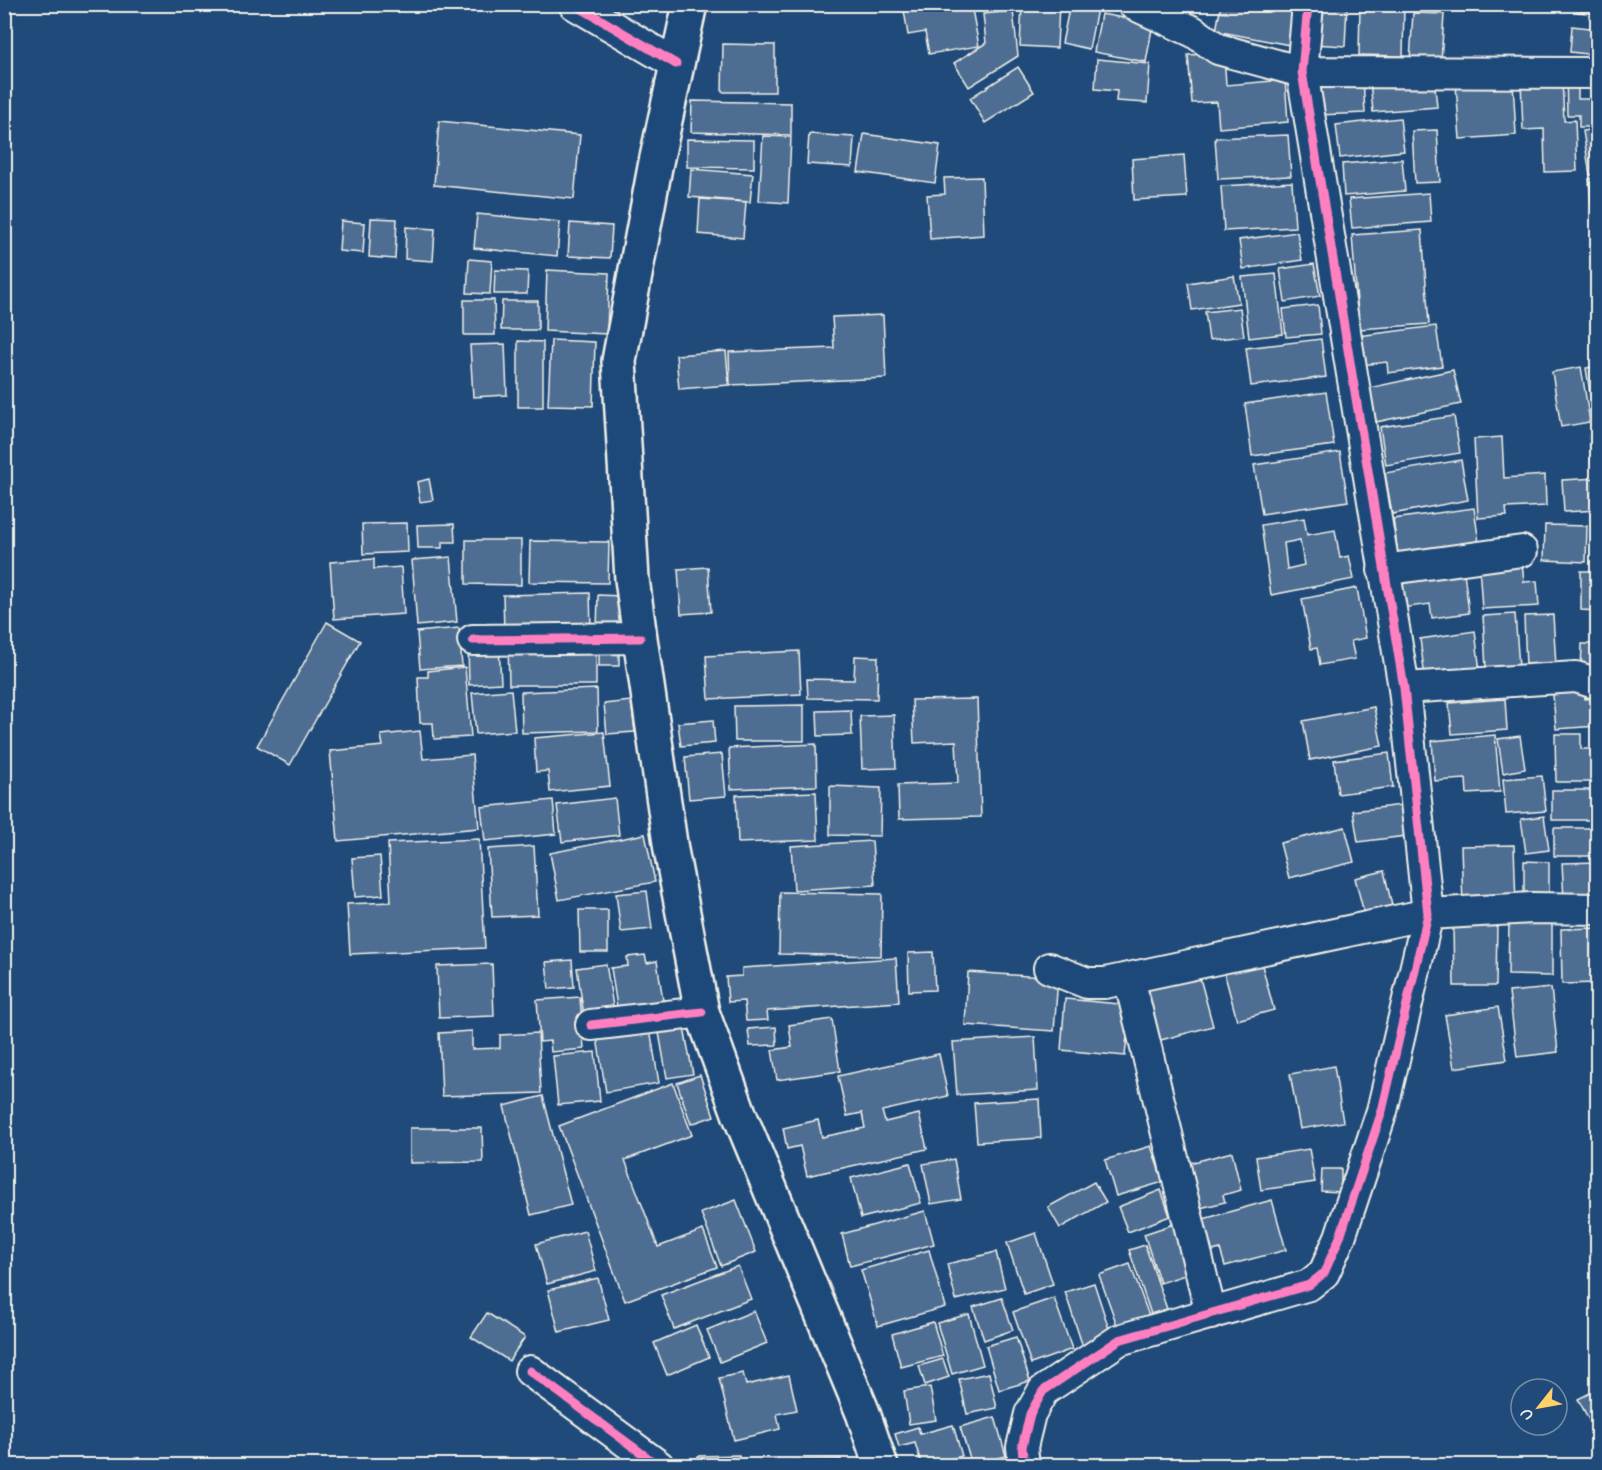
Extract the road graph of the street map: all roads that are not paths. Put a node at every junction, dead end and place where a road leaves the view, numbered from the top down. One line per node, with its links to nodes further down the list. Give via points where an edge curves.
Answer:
1 (574, 4): 6 (street)
2 (690, 4): 6 (main road)
3 (1133, 4): 5 (street)
4 (1308, 4): 7 (street)
5 (1167, 12): 7 (street, via 1218,49)
6 (676, 64): 11 (main road, via 619,361 632,579)
7 (1302, 72): 8 (street); 10 (street)
8 (1598, 73)
9 (1522, 551): 10 (street)
10 (1383, 570): 14 (street)
11 (640, 638): 12 (street); 19 (main road, via 671,849)
12 (473, 640)
13 (1598, 684): 14 (street, via 1576,677)
14 (1404, 688): 16 (street)
15 (1598, 909): 16 (street)
16 (1428, 914): 18 (street); 21 (street, via 1382,1111 1324,1273 1309,1286)
17 (1049, 968): 18 (street, via 1087,984)
18 (1129, 978): 21 (street)
19 (702, 1012): 20 (street); 24 (main road)
20 (591, 1025)
21 (1211, 1314): 25 (street, via 1119,1340 1043,1391 1030,1414 1022,1448)
22 (530, 1371): 23 (street)
23 (659, 1466)
24 (881, 1466)
25 (1024, 1466)

